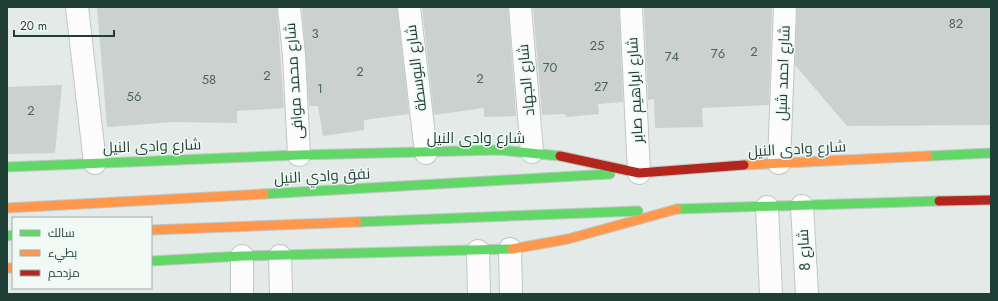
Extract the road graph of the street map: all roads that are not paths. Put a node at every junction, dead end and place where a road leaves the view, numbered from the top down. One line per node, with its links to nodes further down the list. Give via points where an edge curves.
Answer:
1 (77, 7): 11 (street)
2 (289, 7): 10 (street, شارع محمد موافى)
3 (409, 7): 8 (street, شارع البوسطة)
4 (520, 7): 7 (street, شارع الجهاد)
5 (631, 7): 14 (street, شارع ابراهيم صابر)
6 (785, 7): 12 (street, شارع احمد شبل)
7 (532, 152): 8 (main road, شارع وادى النيل, via 499,150); 14 (main road, شارع وادى النيل)
8 (426, 153): 10 (main road, شارع وادى النيل)
9 (991, 153): 12 (main road, شارع وادى النيل)
10 (299, 155): 11 (main road, شارع وادى النيل)
11 (95, 163): 13 (main road, شارع وادى النيل)
12 (779, 163): 14 (main road, شارع وادى النيل)
13 (7, 167)
14 (639, 173): 18 (main road, نفق وادي النيل)
15 (991, 200): 16 (main road)
16 (802, 206): 17 (main road); 31 (street, شارع 8)
17 (767, 207): 19 (main road); 30 (street)
18 (7, 208)
19 (677, 209): 20 (main road); 21 (main road, via 568,239)
20 (152, 230)
21 (510, 249): 22 (main road); 29 (street)
22 (478, 251): 24 (main road); 28 (street)
23 (242, 256): 24 (main road); 25 (main road); 26 (street)
24 (280, 256): 27 (street)
25 (152, 261)
26 (242, 294)
27 (281, 294)
28 (479, 294)
29 (512, 294)
30 (771, 294)
31 (806, 294)

